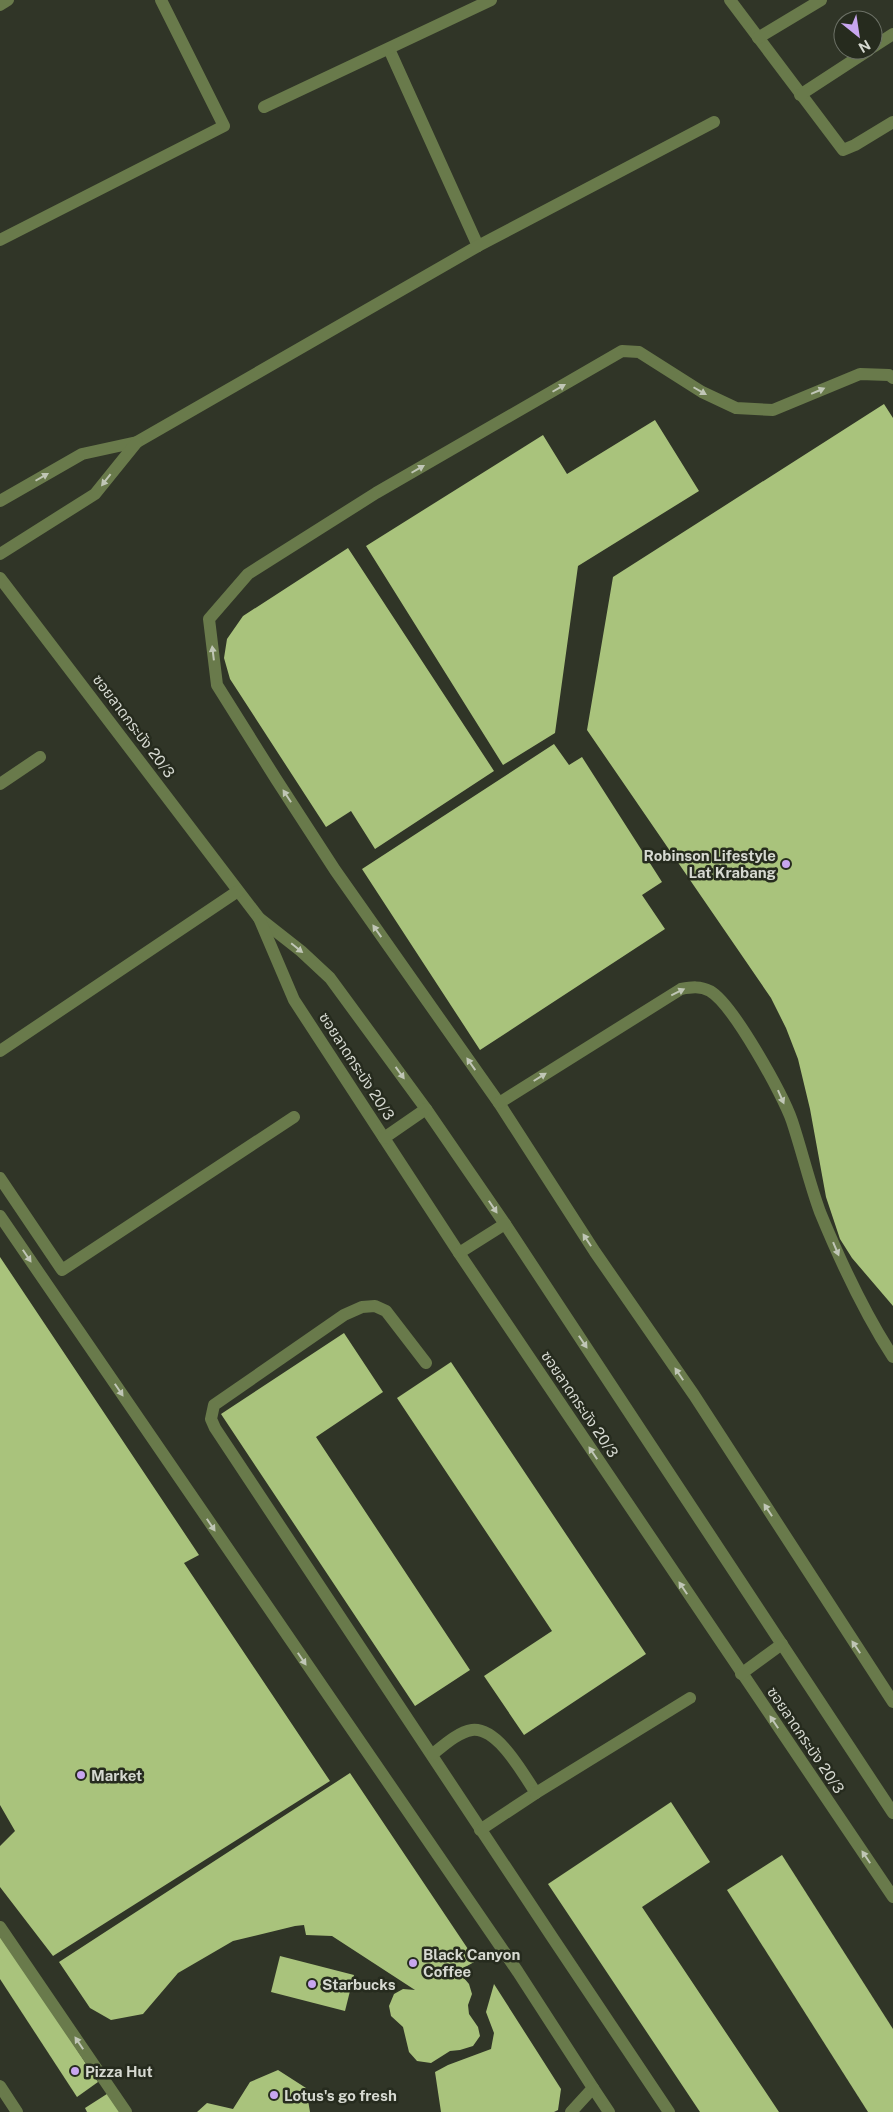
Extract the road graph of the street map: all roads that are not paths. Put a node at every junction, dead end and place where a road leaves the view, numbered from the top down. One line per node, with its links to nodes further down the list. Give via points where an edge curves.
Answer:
1 (8, 0): 6 (street)
2 (161, 0): 14 (street, via 224,126)
3 (492, 0): 8 (street)
4 (730, 0): 7 (street)
5 (820, 0): 7 (street)
6 (0, 5)
7 (758, 38): 10 (street)
8 (389, 48): 11 (street); 15 (street)
9 (854, 60): 10 (street)
10 (800, 95): 13 (street, via 842,150)
11 (264, 107)
12 (714, 122): 15 (street)
13 (893, 122)
14 (0, 240)
15 (478, 246): 17 (street)
16 (893, 378): 26 (street, one-way to 16, via 334,870 217,685 209,619 248,574 376,493 622,351 639,352 702,392 736,408 773,410 860,374)
17 (136, 442): 18 (street, one-way to 17, via 82,454); 19 (street, one-way to 19, via 95,494)
18 (0, 501)
19 (0, 554)
20 (0, 578): 23 (street, ซอยลาดกระบัง 20/3)
21 (40, 757): 22 (street)
22 (0, 784)
23 (238, 891): 24 (street, ซอยลาดกระบัง 20/3); 25 (street)
24 (259, 918): 27 (street, ซอยลาดกระบัง 20/3, one-way to 27, via 330,978); 29 (street, ซอยลาดกระบัง 20/3, via 294,1000)
25 (0, 1050)
26 (498, 1103): 34 (street, one-way to 34, via 681,989 696,986 711,992 726,1006 772,1078 792,1120 820,1210 856,1296); 38 (street, one-way to 26, via 595,1252)
27 (426, 1109): 29 (street); 32 (street, ซอยลาดกระบัง 20/3, one-way to 32)
28 (294, 1117): 30 (street, via 62,1270)
29 (384, 1138): 33 (street, ซอยลาดกระบัง 20/3)
30 (0, 1178)
31 (0, 1216): 48 (street, one-way to 48, via 518,1972)
32 (505, 1224): 33 (street); 36 (street, ซอยลาดกระบัง 20/3, one-way to 36)
33 (459, 1253): 37 (street, ซอยลาดกระบัง 20/3, one-way to 33)
34 (893, 1357)
35 (426, 1363): 41 (street, via 386,1311 375,1306 362,1306 344,1315 214,1405 211,1419)
36 (782, 1644): 37 (street); 43 (street, ซอยลาดกระบัง 20/3)
37 (741, 1674): 45 (street, ซอยลาดกระบัง 20/3, one-way to 37)
38 (888, 1684): 40 (street)
39 (690, 1698): 42 (street)
40 (893, 1702)
41 (432, 1754): 42 (street, via 471,1730 484,1731 497,1740); 44 (street)
42 (536, 1793): 44 (street)
43 (893, 1813)
44 (480, 1830): 53 (street)
45 (893, 1897)
46 (0, 1927): 50 (street, one-way to 46)
47 (0, 2086): 49 (street)
48 (593, 2088): 51 (street); 52 (street)
49 (17, 2112)
50 (126, 2112)
51 (571, 2112)
52 (609, 2112)
53 (669, 2112)

